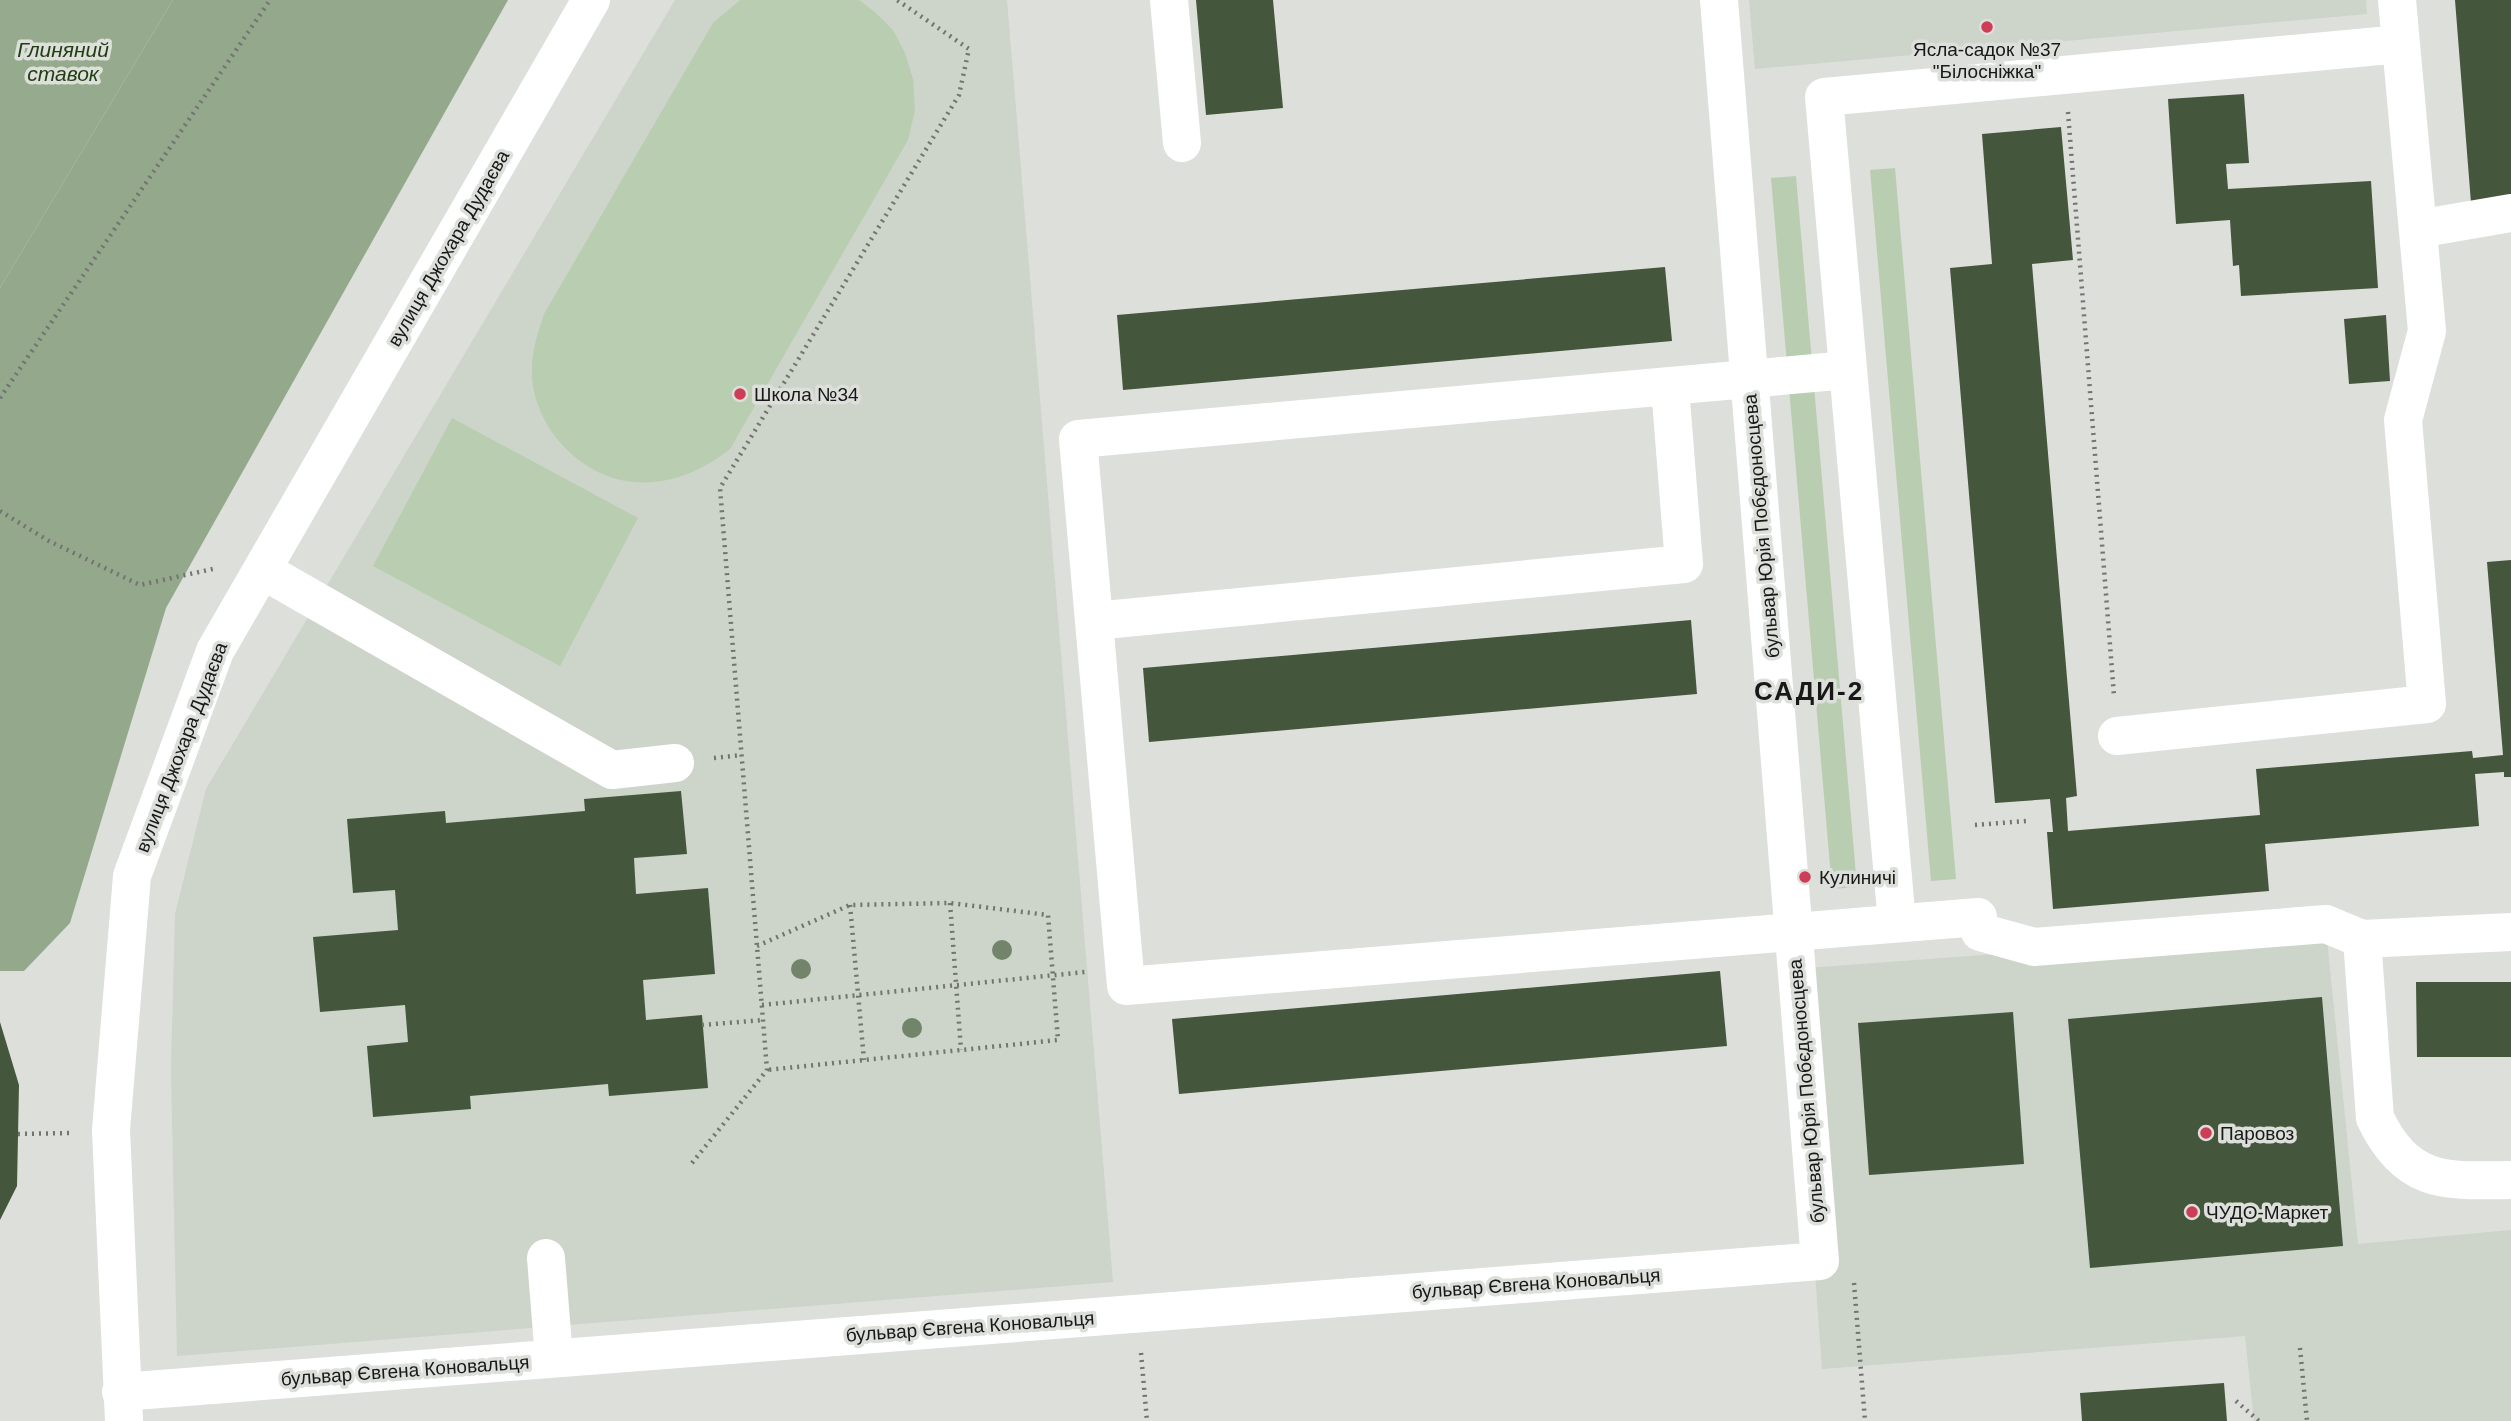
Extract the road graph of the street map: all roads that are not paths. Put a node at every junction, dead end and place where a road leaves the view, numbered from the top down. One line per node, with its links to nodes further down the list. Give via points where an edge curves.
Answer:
1 (591, 0): 12 (street, вулиця Джохара Дудаєва)
2 (1169, 0): 6 (street)
3 (1719, 0): 10 (street, бульвар Юрія Побєдоносцева)
4 (2397, 0): 5 (street)
5 (2401, 44): 8 (street); 9 (street, via 1824,97)
6 (1182, 143)
7 (2511, 213): 8 (street)
8 (2418, 229): 14 (street, via 2427,331 2403,420 2427,704)
9 (1848, 370): 10 (street); 16 (street)
10 (1749, 380): 11 (street); 17 (street, бульвар Юрія Побєдоносцева)
11 (1670, 387): 13 (street, via 1684,564); 13 (street, via 1078,439)
12 (262, 570): 15 (street, via 612,770); 24 (street, вулиця Джохара Дудаєва, via 215,651 132,876 111,1130)
13 (1094, 621): 17 (street, via 1126,986)
14 (2117, 736)
15 (675, 763)
16 (1897, 923): 17 (street); 19 (street, via 1978,917 1980,932 2034,947 2326,924)
17 (1794, 931): 22 (street, бульвар Юрія Побєдоносцева)
18 (2511, 932): 19 (street)
19 (2362, 939): 20 (street, via 2375,1118 2386,1141 2425,1173 2453,1181)
20 (2511, 1180)
21 (546, 1258): 23 (street)
22 (1820, 1261): 23 (street, бульвар Євгена Коновальця)
23 (554, 1359): 24 (street, бульвар Євгена Коновальця)
24 (122, 1406)

